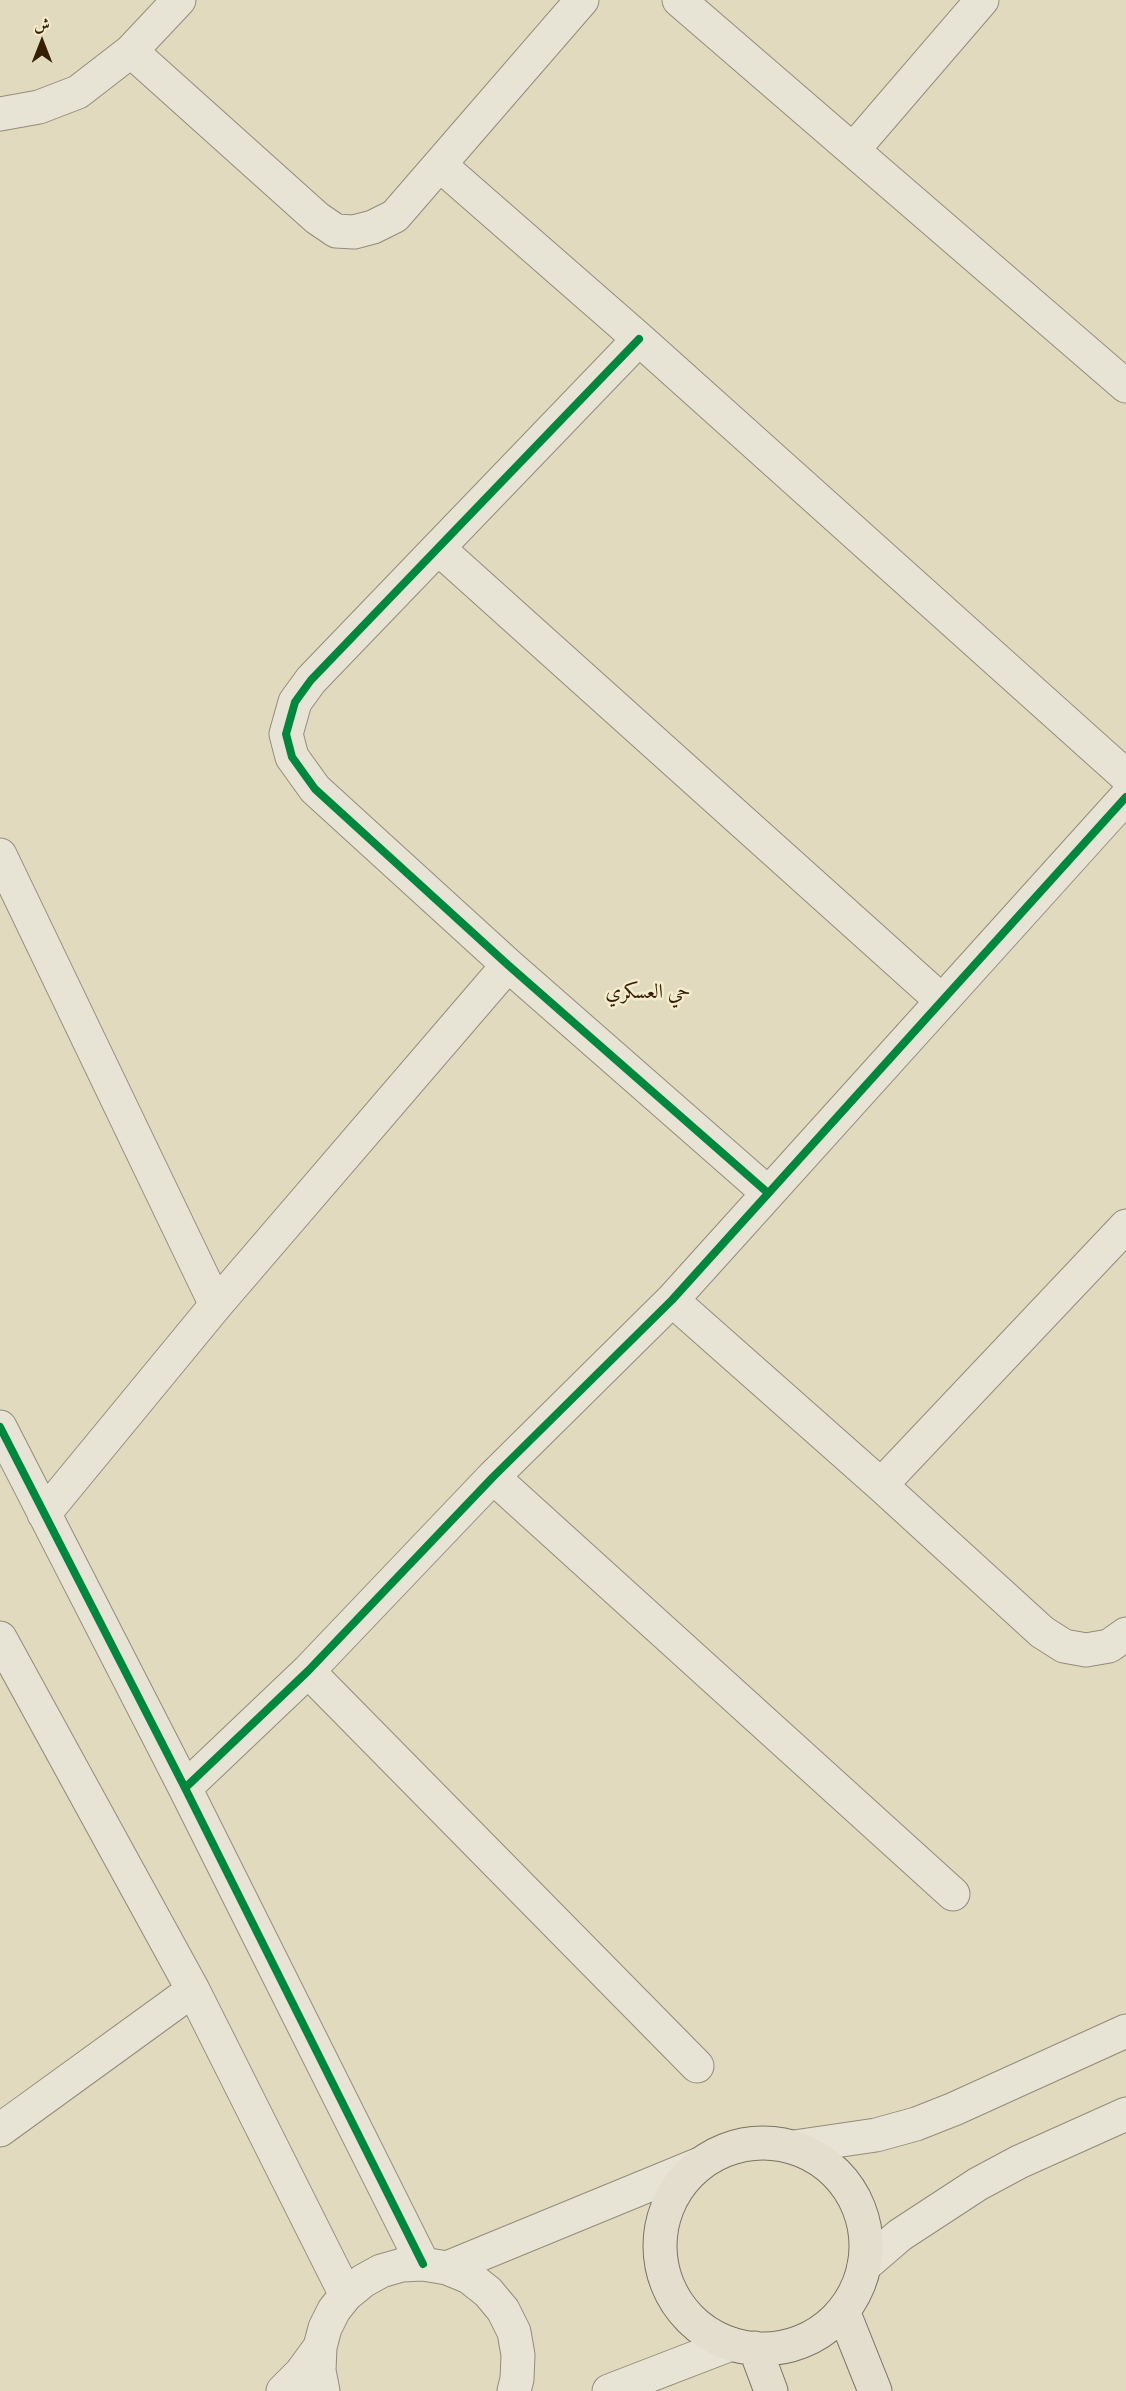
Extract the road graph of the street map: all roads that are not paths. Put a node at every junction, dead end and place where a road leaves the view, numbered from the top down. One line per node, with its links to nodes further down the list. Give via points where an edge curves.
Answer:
1 (179, 0): 5 (street)
2 (582, 0): 8 (street)
3 (679, 0): 7 (street)
4 (982, 0): 7 (street)
5 (130, 51): 6 (street, via 78,92 39,107); 8 (street, via 336,231 354,232 395,216)
6 (0, 114)
7 (853, 150): 10 (street)
8 (440, 165): 9 (street)
9 (639, 339): 11 (street); 12 (street)
10 (1126, 386)
11 (438, 548): 15 (street, via 311,680 295,702 286,734 292,758 315,789); 16 (street)
12 (1126, 776)
13 (1126, 797): 16 (street)
14 (0, 855): 20 (street)
15 (508, 965): 17 (street); 20 (street)
16 (942, 1001): 17 (street)
17 (768, 1193): 19 (street)
18 (1126, 1226): 23 (street)
19 (672, 1300): 22 (street); 23 (street)
20 (216, 1305): 24 (street)
21 (0, 1427): 24 (street)
22 (493, 1477): 27 (street); 29 (street)
23 (881, 1485): 25 (street, via 1042,1632 1064,1646 1086,1650 1109,1646)
24 (44, 1514): 28 (street)
25 (1126, 1634)
26 (0, 1638): 30 (street)
27 (308, 1671): 28 (street); 32 (street)
28 (185, 1788): 37 (street)
29 (953, 1894)
30 (193, 1990): 34 (street); 39 (street)
31 (1126, 2031): 35 (street, via 916,2124 876,2135)
32 (697, 2066)
33 (1126, 2114): 38 (street, via 978,2184 900,2235)
34 (0, 2130)
35 (794, 2147): 36 (main road, via 745,2144 721,2151); 38 (main road, via 824,2163 852,2194 862,2216)
36 (700, 2164): 37 (street); 41 (main road, via 682,2181 669,2202 661,2226 663,2275 673,2298 689,2318 708,2333)
37 (435, 2266): 39 (street, via 402,2265 381,2271); 45 (street, via 469,2277 504,2310 514,2332 518,2355)
38 (864, 2266): 40 (main road)
39 (346, 2295): 42 (street, via 334,2310)
40 (843, 2311): 41 (main road, via 826,2328 804,2340 780,2348); 48 (main road)
41 (743, 2346): 46 (street); 47 (main road)
42 (320, 2347): 43 (street); 44 (street, via 319,2371)
43 (283, 2391)
44 (324, 2391)
45 (514, 2391)
46 (609, 2391)
47 (771, 2391)
48 (875, 2391)

